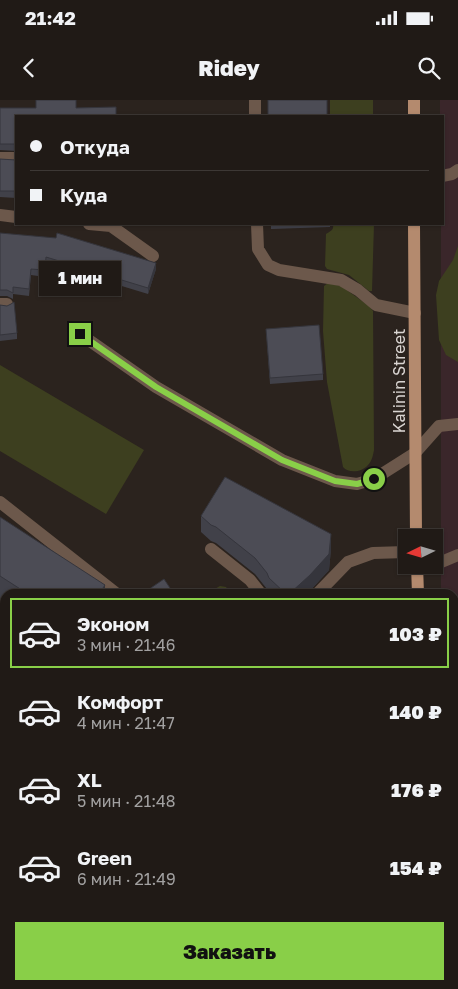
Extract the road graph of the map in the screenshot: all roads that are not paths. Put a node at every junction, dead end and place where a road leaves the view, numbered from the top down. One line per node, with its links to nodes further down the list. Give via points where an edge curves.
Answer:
1 (255, 100): 3 (lane)
2 (414, 100): 4 (main road)
3 (255, 115)
4 (414, 115)
5 (0, 158): 6 (lane)
6 (15, 158)
7 (458, 170): 8 (lane)
8 (444, 176)
9 (0, 215): 10 (lane)
10 (15, 217)
11 (100, 225): 14 (lane, via 111,226)
12 (257, 225): 15 (lane, via 258,249 268,265 279,270 341,280 376,305)
13 (414, 225): 15 (main road, Kalinin Street)
14 (153, 256)
15 (415, 313): 18 (main road, Kalinin Street)
16 (80, 334): 18 (lane, via 156,387 274,455 335,481 357,484 374,479)
17 (458, 424): 18 (lane, via 439,426)
18 (415, 453): 20 (main road, Kalinin Street)
19 (0, 502): 26 (lane)
20 (416, 529)
21 (211, 548): 27 (lane)
22 (398, 552): 28 (lane, via 373,553 348,562)
23 (458, 555): 24 (lane)
24 (443, 561)
25 (418, 574): 29 (main road)
26 (111, 589)
27 (257, 589)
28 (322, 589)
29 (418, 589)

